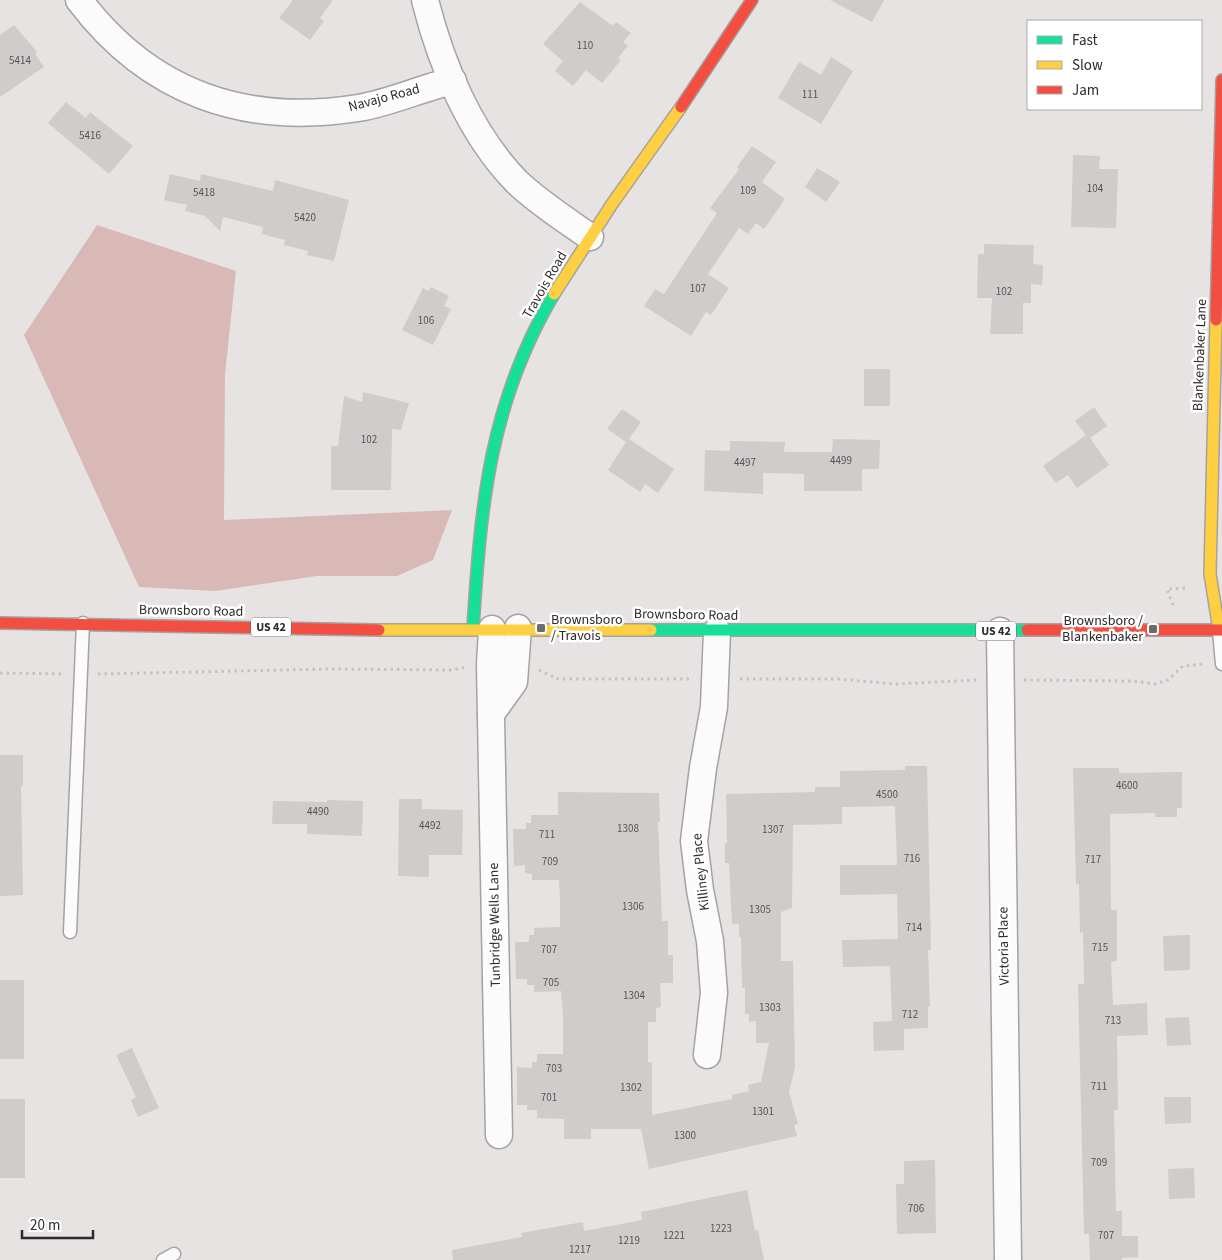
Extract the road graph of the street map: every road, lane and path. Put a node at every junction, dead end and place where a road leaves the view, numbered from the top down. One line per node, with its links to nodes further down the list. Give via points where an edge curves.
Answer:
1 (79, 0): 4 (street, Navajo Road, via 120,44 156,73 192,93 236,107 309,114 359,108)
2 (425, 0): 4 (street)
3 (752, 0): 6 (street, Travois Road, via 724,48)
4 (453, 80): 6 (street, via 465,106 518,183)
5 (1222, 80): 11 (street, Blankenbaker Lane, via 1210,574)
6 (590, 237): 9 (street, Travois Road, via 523,354 500,417 483,499)
7 (0, 623): 8 (street, Brownsboro Road / US 42)
8 (83, 623): 9 (street, Brownsboro Road / US 42, via 381,630); 18 (lane)
9 (482, 628): 10 (street, Brownsboro Road / US 42); 15 (street, Tunbridge Wells Lane)
10 (518, 628): 12 (street, Brownsboro Road / US 42); 15 (street, Tunbridge Wells Lane)
11 (1220, 630): 13 (street, Brownsboro Road / US 42); 14 (lane)
12 (717, 631): 13 (street, Brownsboro Road / US 42); 19 (street, Killiney Place)
13 (1000, 631): 20 (street, Victoria Place)
14 (1222, 664)
15 (503, 665): 18 (path, via 452,670); 19 (path, via 527,666 558,679); 23 (street, Tunbridge Wells Lane, via 491,714)
16 (1192, 665): 20 (path, via 1183,666 1168,680 1155,684)
17 (0, 673): 18 (path)
18 (81, 674): 21 (lane)
19 (715, 679): 20 (path, via 837,679 896,684); 22 (street, Killiney Place, via 714,707 694,841 710,941 714,993)
20 (1001, 680): 24 (street, Victoria Place)
21 (70, 932)
22 (707, 1055)
23 (498, 1135)
24 (1008, 1260)

